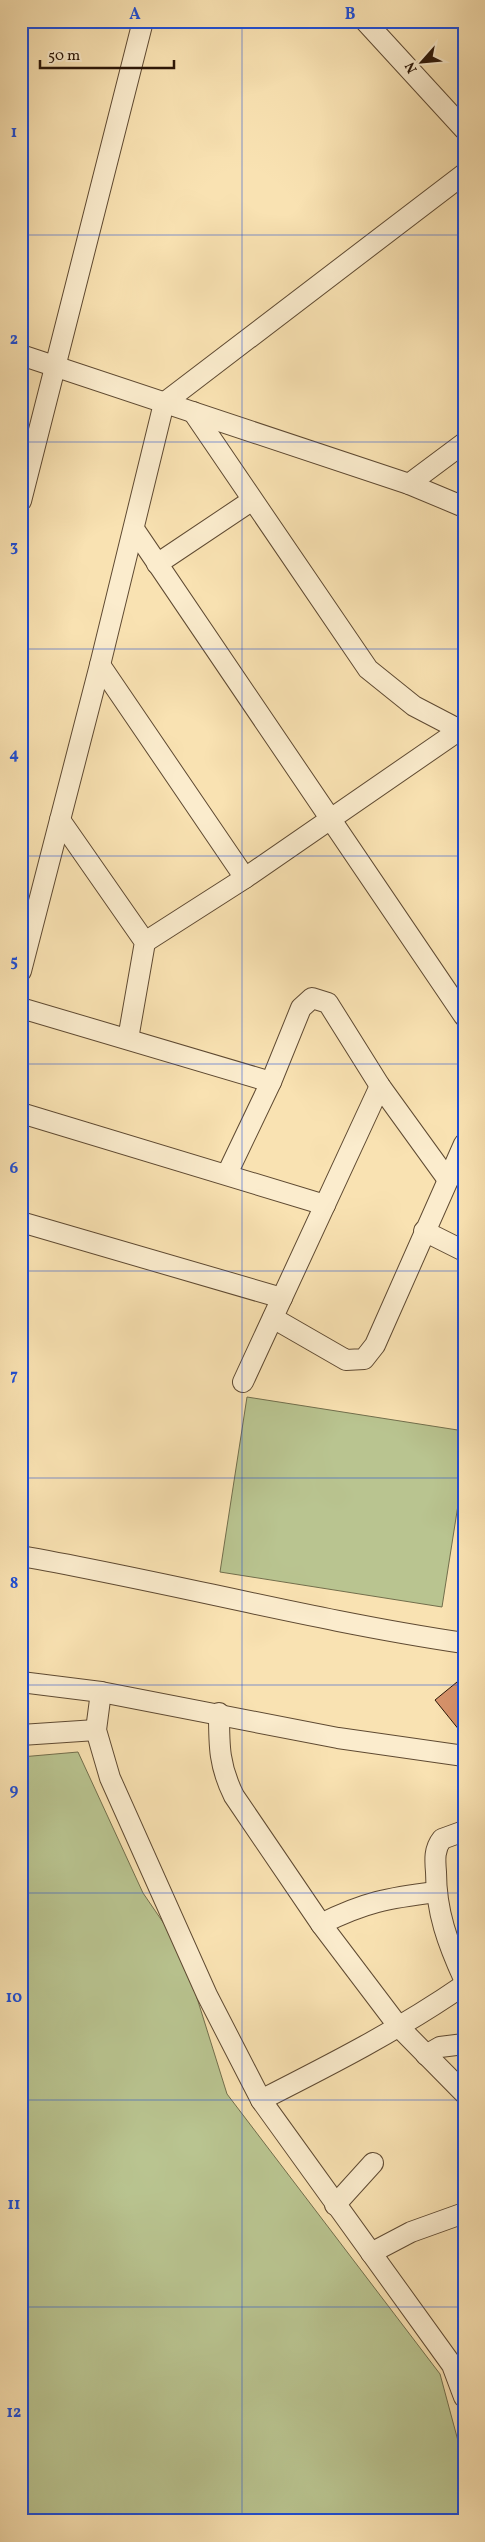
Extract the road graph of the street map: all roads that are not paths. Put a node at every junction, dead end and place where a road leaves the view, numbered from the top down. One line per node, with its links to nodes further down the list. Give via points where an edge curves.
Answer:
1 (143, 21): 6 (street)
2 (365, 21): 3 (street)
3 (464, 129)
4 (464, 174): 7 (street)
5 (21, 355): 6 (street)
6 (55, 364): 7 (street); 11 (street)
7 (164, 402): 8 (street); 14 (street)
8 (193, 412): 10 (street); 12 (street)
9 (464, 443): 10 (street)
10 (409, 484): 13 (street)
11 (21, 501)
12 (251, 501): 15 (street); 17 (street, via 368,669 414,706)
13 (464, 507)
14 (134, 529): 15 (street); 16 (street)
15 (157, 564): 18 (street)
16 (100, 665): 19 (street); 20 (street)
17 (462, 728): 18 (street)
18 (332, 819): 20 (street); 24 (street)
19 (60, 820): 21 (street); 22 (street)
20 (245, 878): 21 (street)
21 (145, 942): 25 (street)
22 (21, 971)
23 (21, 1008): 25 (street)
24 (464, 1016)
25 (128, 1039): 26 (street)
26 (271, 1082): 27 (street, via 300,1008 312,998 328,1003); 30 (street)
27 (380, 1086): 31 (street); 32 (street)
28 (21, 1113): 30 (street)
29 (464, 1144): 31 (street)
30 (227, 1174): 32 (street)
31 (448, 1180): 34 (street)
32 (325, 1204): 36 (street)
33 (21, 1222): 36 (street)
34 (424, 1231): 35 (street); 37 (street, via 375,1345 364,1360 346,1360)
35 (464, 1251)
36 (282, 1298): 37 (street)
37 (273, 1318): 38 (street)
38 (243, 1382)
39 (21, 1556): 40 (street, via 126,1575 389,1632)
40 (464, 1643)
41 (21, 1682): 42 (street)
42 (101, 1692): 43 (street); 44 (street)
43 (219, 1713): 46 (street, via 338,1738); 49 (street, via 219,1754 224,1776 234,1796)
44 (96, 1730): 45 (street); 56 (street, via 110,1778 132,1829 207,1995)
45 (21, 1735)
46 (464, 1756)
47 (464, 1831): 48 (street, via 442,1839 438,1845 435,1854)
48 (436, 1892): 49 (street, via 371,1902); 50 (street, via 445,1936)
49 (321, 1924): 52 (street)
50 (464, 1980)
51 (464, 1985): 52 (street)
52 (398, 2027): 54 (street); 56 (street)
53 (464, 2044): 54 (street, via 440,2047)
54 (426, 2055): 55 (street)
55 (464, 2093)
56 (261, 2100): 58 (street)
57 (373, 2163): 58 (street)
58 (335, 2206): 60 (street)
59 (464, 2213): 60 (street, via 411,2232)
60 (371, 2253): 61 (street, via 452,2365)
61 (464, 2397)

